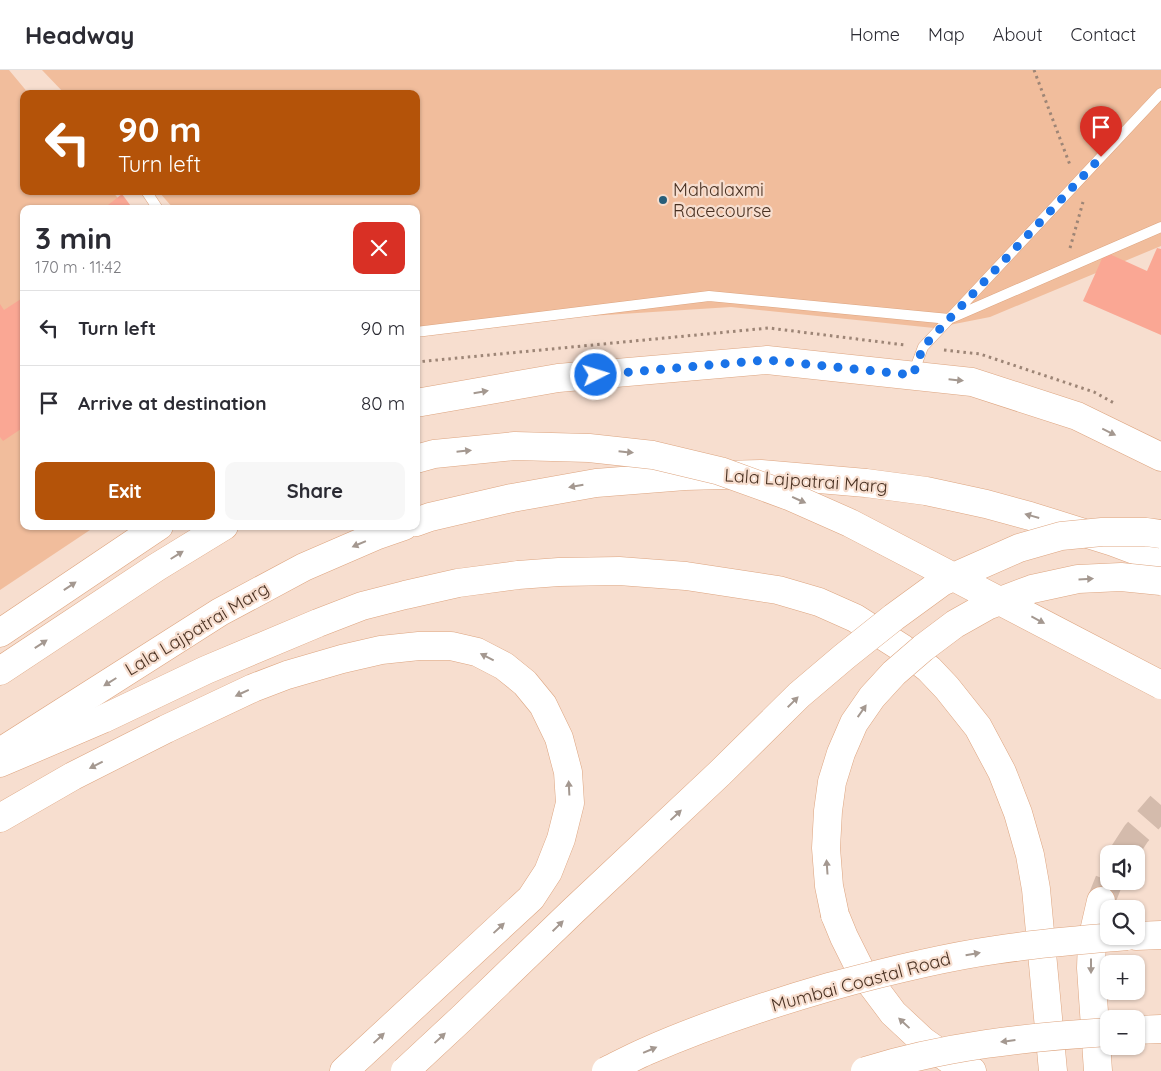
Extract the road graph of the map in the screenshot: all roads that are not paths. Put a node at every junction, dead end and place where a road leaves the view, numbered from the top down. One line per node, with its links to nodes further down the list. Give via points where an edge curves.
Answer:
1 (1161, 93): 3 (lane)
2 (1161, 227): 3 (lane)
3 (949, 319): 4 (lane, via 709,296); 5 (lane, via 923,347)
4 (420, 332)
5 (913, 375): 6 (main road, one-way to 5, via 558,378 767,360); 7 (main road, one-way to 7, via 972,382 1061,410)
6 (420, 403)
7 (1161, 457)
8 (420, 458): 18 (main road, one-way to 18, bridge, via 515,446 589,448 653,455 720,471 850,523)
9 (420, 521): 14 (main road, Lala Lajpatrai Marg, one-way to 9, via 1030,516 969,500 866,483 761,474 596,483 512,498)
10 (153, 530): 16 (main road, one-way to 10)
11 (217, 530): 17 (main road, one-way to 11)
12 (392, 530): 19 (main road, Lala Lajpatrai Marg, one-way to 19, via 304,567 220,612)
13 (1161, 534): 30 (main road, one-way to 13, bridge, via 800,695 942,582 1019,548 1061,536 1102,532)
14 (1161, 560)
15 (1161, 581): 33 (main road, one-way to 15, bridge, via 923,1041 893,1013 860,969 844,937 829,886 826,848 832,782 841,753 854,723 894,674 955,624 987,606 1032,589 1078,579 1121,577)
16 (0, 633)
17 (0, 671)
18 (1161, 685)
19 (0, 752)
20 (0, 763): 34 (main road, bridge, via 318,622 362,606 458,583 526,574 619,572 686,576 778,590 855,618 902,648 929,669 978,728 1002,772 1030,854)
21 (0, 818): 29 (main road, one-way to 21, via 531,898 548,872 562,839 570,803 568,772 560,738 543,705 525,683 504,666 477,652 451,646 419,646 381,650 287,675 166,729 73,776)
22 (1100, 905): 35 (main road, one-way to 35, bridge, via 1092,940 1091,968)
23 (1161, 935): 24 (main road)
24 (1145, 936)
25 (1100, 938): 31 (main road, Mumbai Coastal Road, one-way to 25, bridge, via 646,1051 721,1022 787,999 857,980 933,961 996,950)
26 (1161, 1029): 27 (main road)
27 (1145, 1030)
28 (1100, 1032): 32 (main road, one-way to 32, bridge, via 1004,1041 940,1052)
29 (344, 1071)
30 (405, 1071)
31 (606, 1071)
32 (865, 1071)
33 (972, 1071)
34 (1054, 1071)
35 (1098, 1071)

